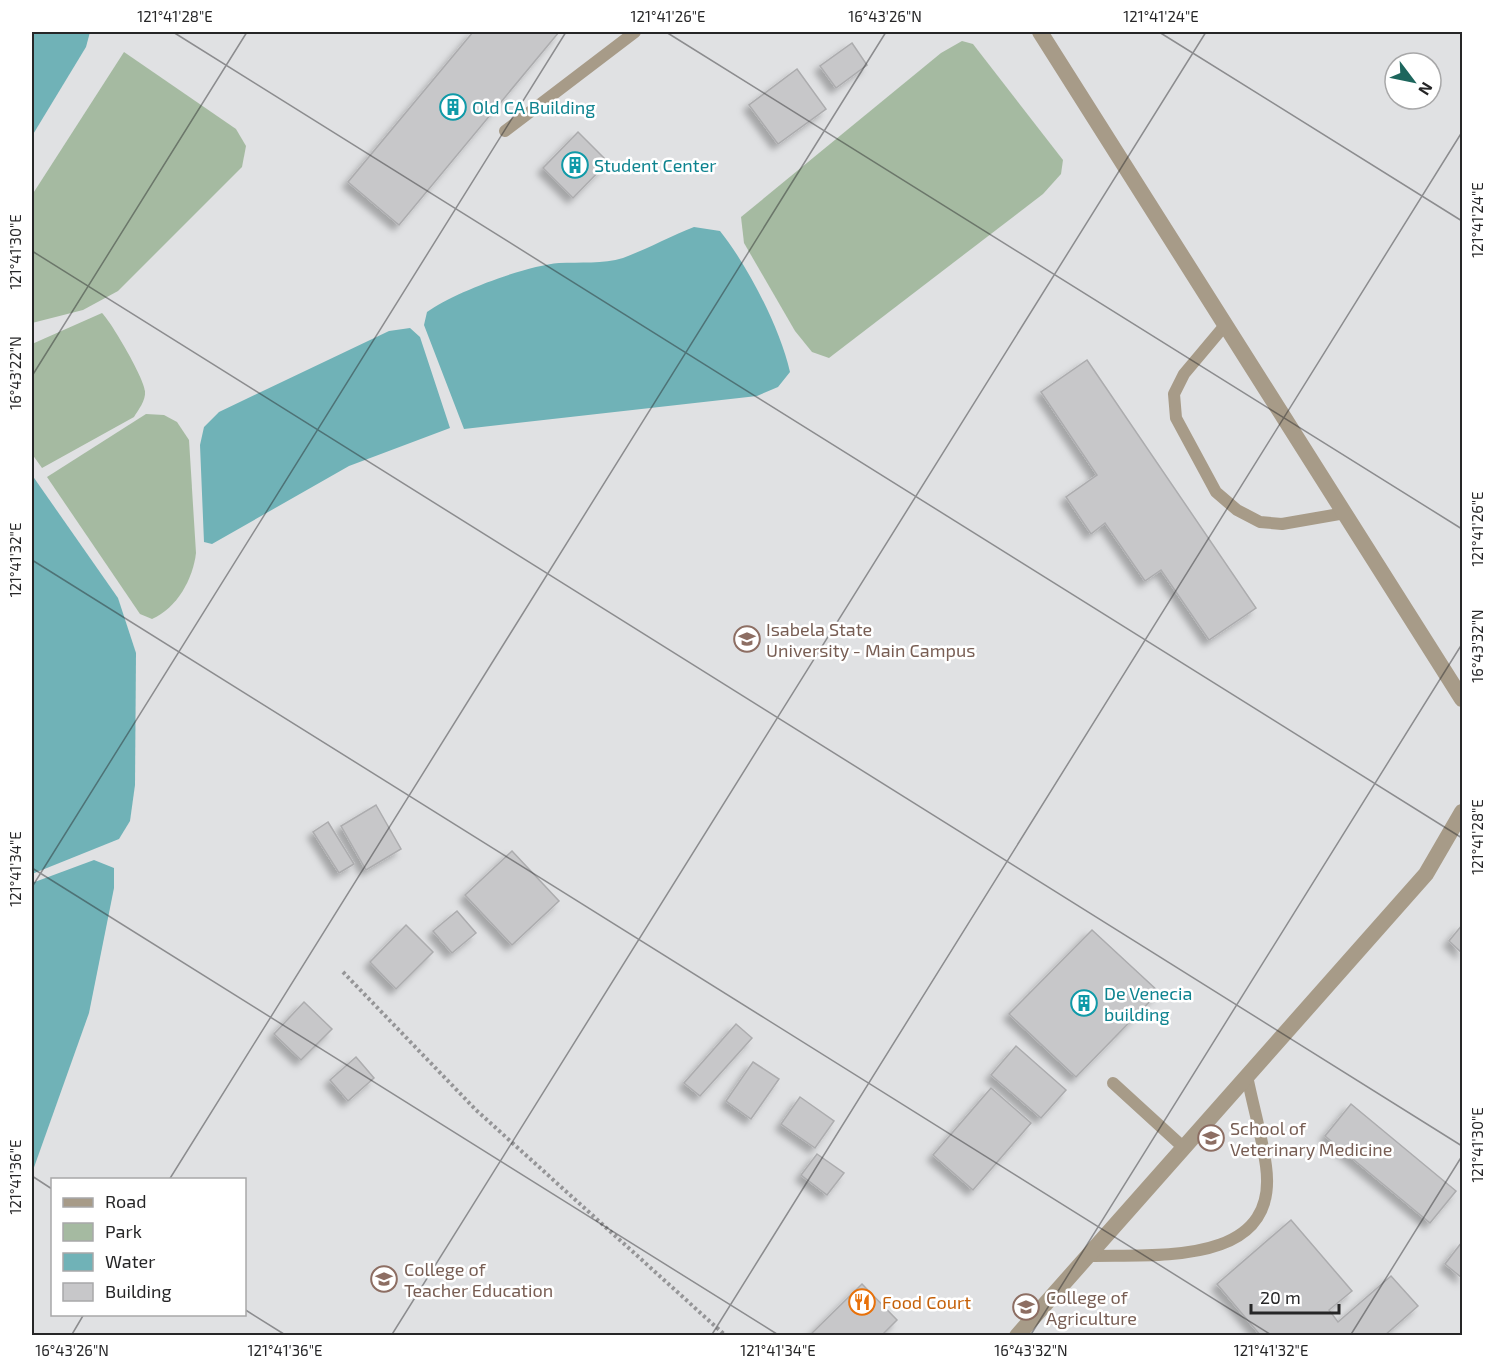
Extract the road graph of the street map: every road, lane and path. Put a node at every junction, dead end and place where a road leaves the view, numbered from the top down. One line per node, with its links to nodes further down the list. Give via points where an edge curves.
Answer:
1 (635, 32): 3 (lane)
2 (1040, 32): 4 (street)
3 (506, 131)
4 (1226, 324): 5 (street); 5 (lane, via 1184,374 1174,394 1176,418 1216,492 1237,510 1260,522 1282,524)
5 (1345, 513): 6 (street)
6 (1462, 699)
7 (1461, 818): 9 (street, via 1426,874)
8 (344, 972): 13 (path, via 476,1110)
9 (1247, 1076): 11 (street); 12 (lane, via 1267,1167 1266,1193 1259,1214 1242,1235 1220,1246 1193,1252)
10 (1113, 1083): 11 (lane)
11 (1183, 1147): 12 (street)
12 (1089, 1256): 14 (street)
13 (726, 1335)
14 (1017, 1335)

